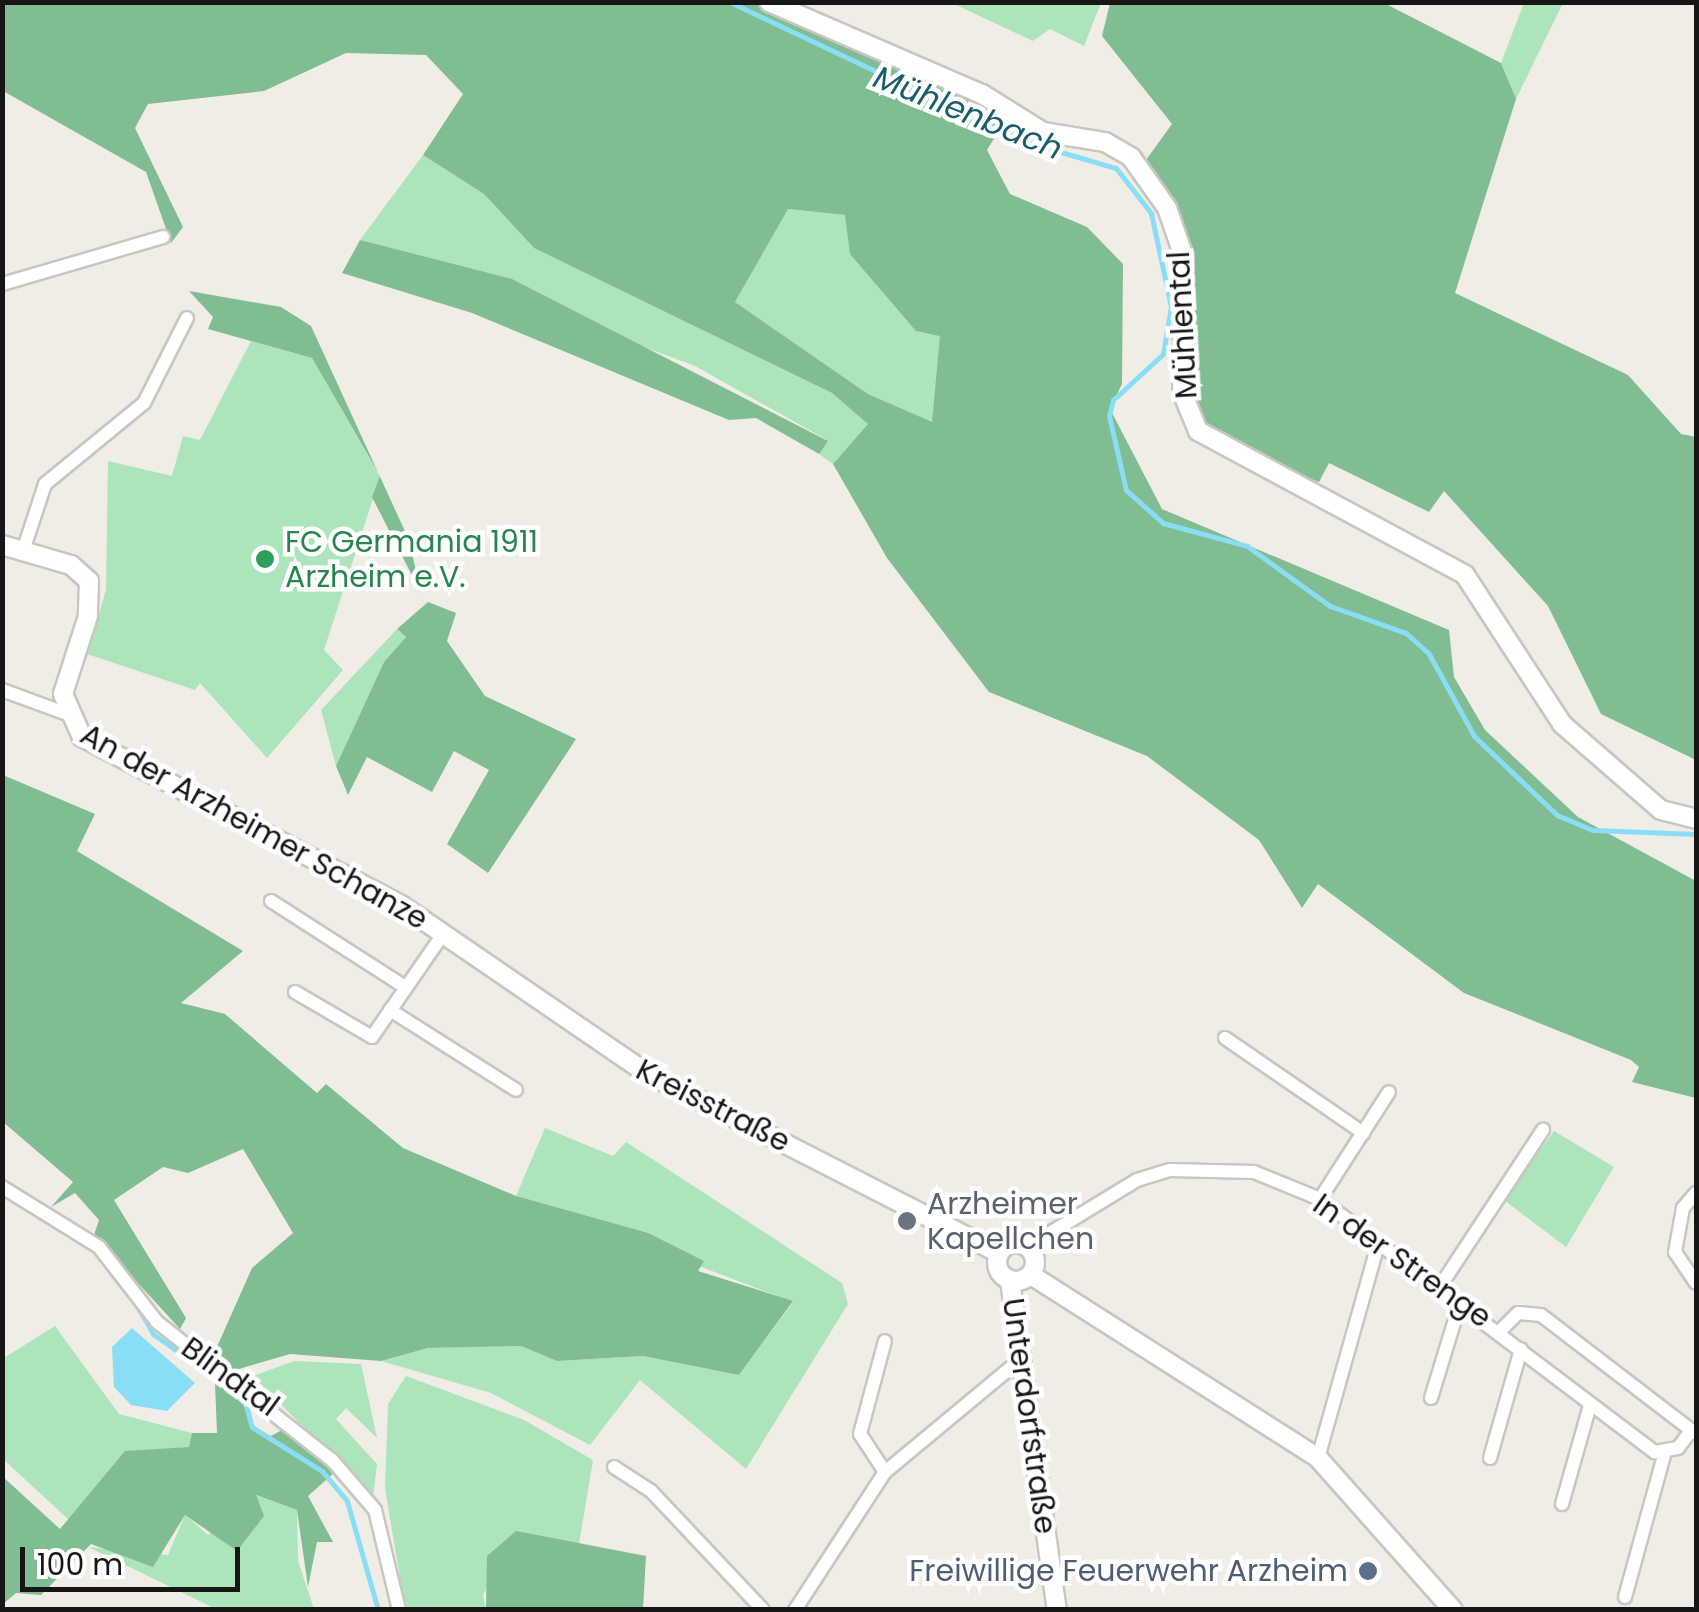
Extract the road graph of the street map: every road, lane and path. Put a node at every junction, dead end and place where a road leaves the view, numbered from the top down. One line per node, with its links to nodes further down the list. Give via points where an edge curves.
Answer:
1 (769, 2): 9 (street, Mühlental, via 982,94 1043,132 1105,142 1131,157 1180,240 1182,392 1198,430 1465,575 1562,724 1652,804)
2 (164, 237): 3 (street)
3 (2, 284)
4 (187, 318): 6 (street, via 144,403 45,484)
5 (2, 545): 6 (street)
6 (23, 551): 8 (street, via 89,581)
7 (2, 690): 8 (street)
8 (65, 713): 11 (street, An der Arzheimer Schanze, via 82,737 326,861)
9 (1696, 819)
10 (271, 901): 12 (street, An der Arzheimer Schanze)
11 (443, 934): 12 (street, An der Arzheimer Schanze); 25 (street, Kreisstraße, via 627,1062)
12 (404, 988): 14 (street, An der Arzheimer Schanze)
13 (295, 992): 14 (street, An der Arzheimer Schanze, via 372,1038)
14 (390, 1010): 16 (street)
15 (1225, 1038): 19 (street)
16 (516, 1090)
17 (1389, 1092): 19 (street)
18 (1543, 1130): 29 (street)
19 (1364, 1133): 22 (street)
20 (2, 1188): 45 (street, Blindtal, via 99,1247 157,1322 332,1460 375,1510)
21 (1696, 1194): 28 (street, via 1683,1208 1675,1252)
22 (1320, 1199): 23 (street, In der Strenge); 24 (street, In der Strenge, via 1254,1172 1170,1170 1102,1195)
23 (1380, 1242): 29 (street, In der Strenge); 39 (street)
24 (1028, 1246): 25 (street); 26 (street)
25 (999, 1253): 27 (street, via 998,1270)
26 (1031, 1275): 27 (street); 39 (street)
27 (1010, 1281): 34 (street, Unterdorfstraße)
28 (1696, 1283)
29 (1441, 1285): 30 (street, In der Strenge)
30 (1461, 1300): 31 (street, In der Strenge); 35 (street)
31 (1502, 1330): 33 (street, In der Strenge); 37 (street, In der Strenge, via 1518,1313 1541,1315)
32 (885, 1341): 42 (street, via 860,1434)
33 (1521, 1349): 36 (street, In der Strenge); 40 (street)
34 (1020, 1360): 42 (street); 48 (street, Unterdorfstraße)
35 (1431, 1398)
36 (1590, 1405): 38 (street, In der Strenge); 43 (street)
37 (1694, 1433): 38 (street, In der Strenge)
38 (1664, 1455): 44 (street)
39 (1318, 1458): 49 (street)
40 (1490, 1458)
41 (614, 1467): 46 (street, via 651,1490)
42 (885, 1472): 47 (street)
43 (1562, 1504)
44 (1625, 1597)
45 (399, 1610)
46 (763, 1610)
47 (795, 1610)
48 (1056, 1610)
49 (1453, 1610)

